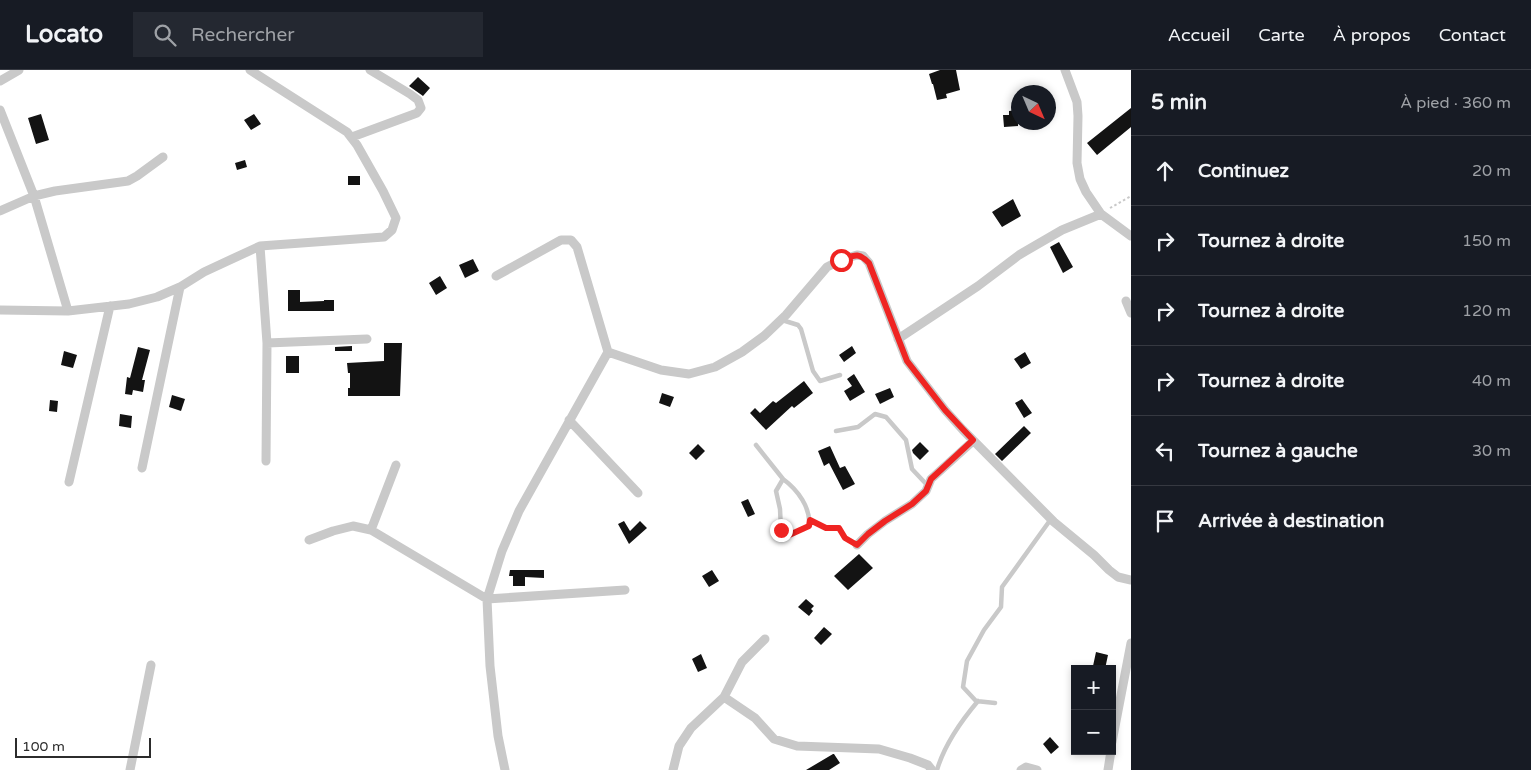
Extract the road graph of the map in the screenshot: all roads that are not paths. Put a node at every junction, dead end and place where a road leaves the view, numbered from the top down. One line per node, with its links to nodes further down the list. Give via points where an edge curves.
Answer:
1 (19, 70): 5 (street)
2 (250, 70): 8 (street)
3 (370, 70): 8 (street, via 410,94 418,100 421,108 416,113)
4 (1065, 70): 12 (street, via 1077,102 1080,179)
5 (0, 81)
6 (0, 110): 7 (street)
7 (2, 124): 10 (street)
8 (352, 137): 14 (street, via 396,218 392,230 384,237)
9 (163, 158): 10 (street, via 128,180)
10 (34, 196): 11 (street); 20 (street)
11 (0, 211)
12 (1101, 214): 13 (street); 24 (street, via 1062,230 1018,255)
13 (1131, 236)
14 (260, 246): 16 (street); 25 (street)
15 (496, 276): 26 (street, via 561,240 571,240 576,247)
16 (180, 287): 18 (street, via 158,297); 34 (street)
17 (1126, 300): 21 (street)
18 (110, 306): 20 (street); 36 (street)
19 (0, 310): 20 (street)
20 (68, 311)
21 (1131, 312)
22 (781, 320): 24 (street, via 827,267 857,255 869,263); 26 (street, via 742,352 715,367 689,374 661,370); 27 (lane, via 798,325 813,371 820,381)
23 (367, 339): 25 (street)
24 (898, 339): 30 (street, via 907,361)
25 (266, 343): 32 (street)
26 (608, 352): 28 (street)
27 (840, 375)
28 (569, 420): 38 (street); 46 (street, via 519,511 502,550)
29 (836, 431): 37 (lane, via 858,427 875,414 886,417 906,440 912,469)
30 (973, 440): 37 (street, via 931,479); 39 (street)
31 (756, 445): 35 (lane)
32 (266, 461)
33 (396, 464): 41 (street)
34 (142, 468)
35 (783, 479): 40 (lane, via 800,496); 40 (lane, via 776,491 781,530 787,536 809,526)
36 (70, 482)
37 (928, 486): 43 (street, via 912,504)
38 (638, 493)
39 (1051, 519): 44 (street, via 1118,577); 51 (lane, via 1002,587 1001,607 967,661 963,687)
40 (810, 520): 43 (lane, via 826,528 839,528 845,538)
41 (371, 530): 42 (street, via 353,526); 46 (street)
42 (309, 540)
43 (857, 545)
44 (1131, 580)
45 (625, 590): 46 (street)
46 (487, 599): 56 (street, via 490,666)
47 (765, 639): 50 (street, via 742,662)
48 (1131, 643): 53 (street)
49 (151, 665): 55 (street)
50 (724, 697): 57 (street, via 691,728 679,746); 58 (street, via 755,718 774,739 797,746 879,749 928,765)
51 (978, 701): 52 (lane); 59 (lane, via 966,716)
52 (996, 703)
53 (1116, 721)
54 (1110, 755): 62 (street)
55 (130, 770)
56 (505, 770)
57 (673, 770)
58 (932, 770)
59 (937, 770)
60 (1021, 770): 61 (street, via 1026,767)
61 (1037, 770)
62 (1108, 770)

